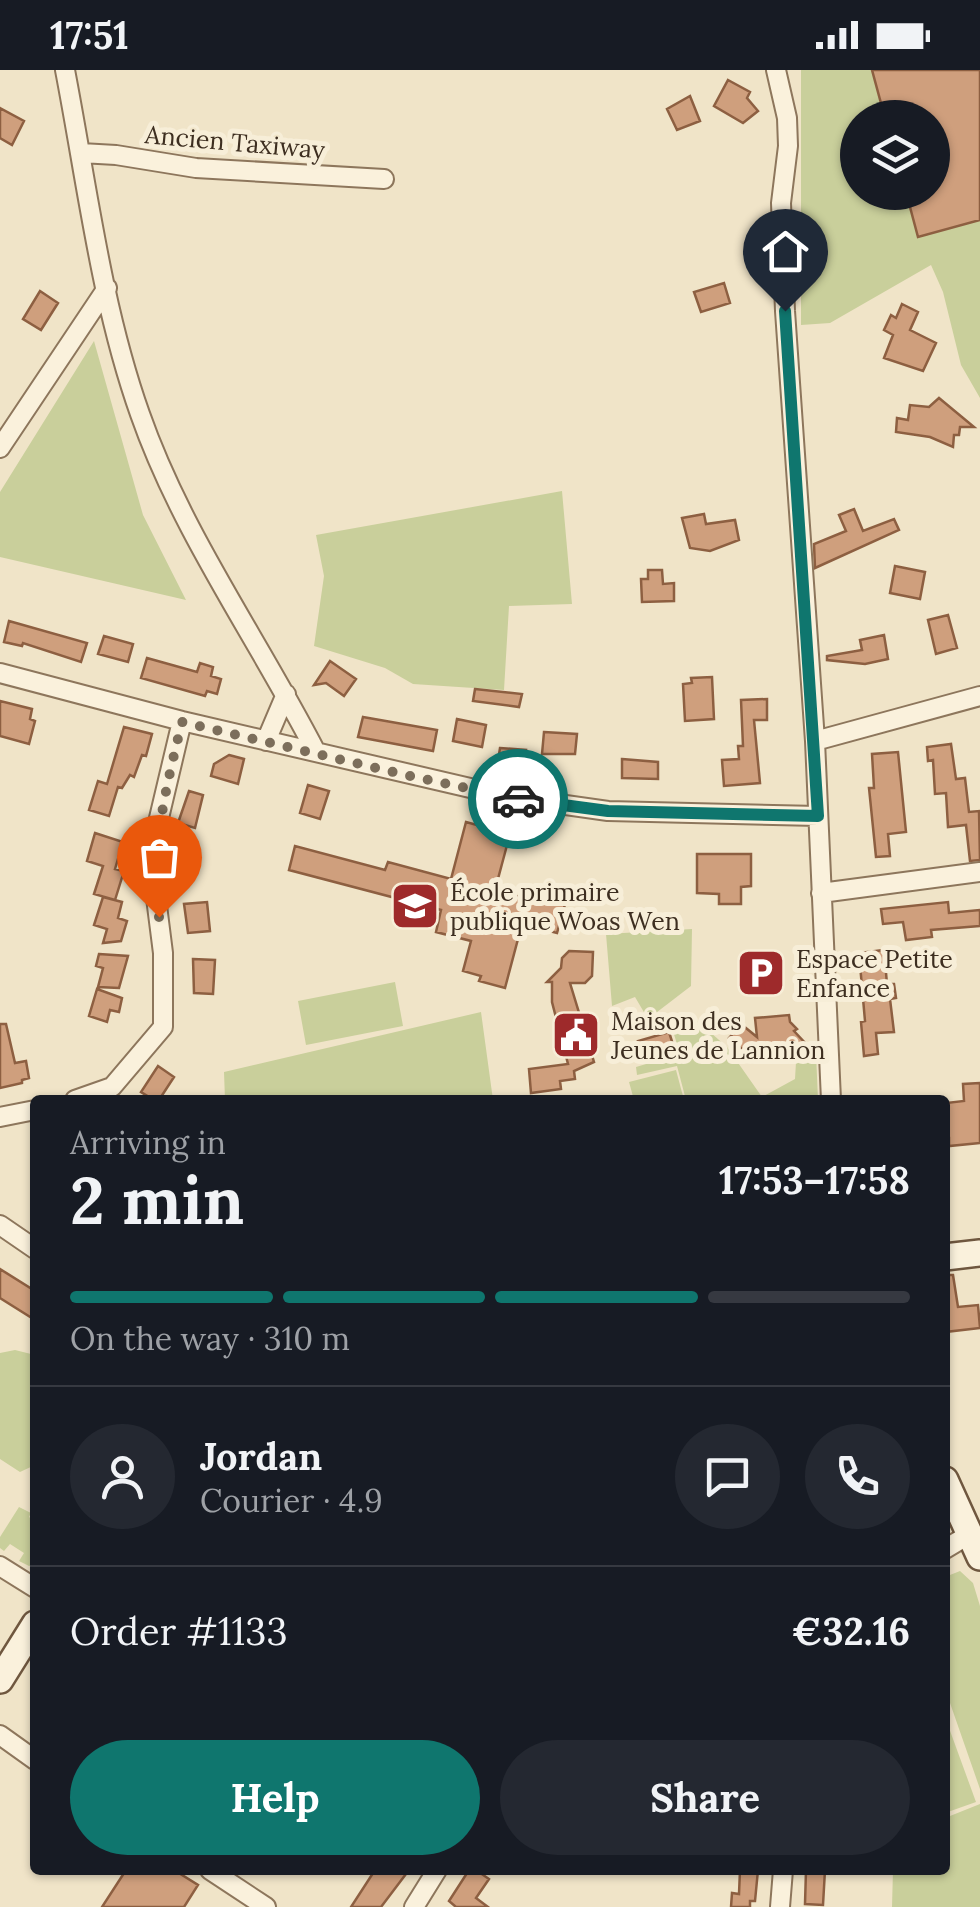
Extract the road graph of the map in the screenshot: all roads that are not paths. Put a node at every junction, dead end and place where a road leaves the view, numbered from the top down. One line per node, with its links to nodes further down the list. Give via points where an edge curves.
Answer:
1 (776, 70): 12 (street, via 787,118 781,203 785,311)
2 (67, 79): 3 (street)
3 (81, 154): 4 (street, Ancien Taxiway); 5 (street)
4 (384, 179)
5 (107, 288): 6 (street); 8 (street, via 139,412 180,512)
6 (0, 448)
7 (0, 673): 10 (street)
8 (286, 694): 11 (street); 13 (street)
9 (980, 696): 12 (street)
10 (182, 722): 11 (street); 17 (street, via 159,818 154,882 164,952 164,1026 112,1087)
11 (266, 741): 13 (street)
12 (815, 742): 14 (street)
13 (316, 752): 14 (street, via 509,797 608,811)
14 (818, 816): 16 (street)
15 (980, 872): 16 (street)
16 (821, 892): 18 (street)
17 (89, 1095)
18 (831, 1095)
19 (30, 1111): 20 (street)
20 (0, 1117)
21 (0, 1225): 22 (street)
22 (30, 1246)
23 (980, 1253): 24 (main road)
24 (950, 1256)
25 (950, 1491): 26 (main road)
26 (975, 1545): 27 (street)
27 (950, 1548)
28 (0, 1566): 29 (street)
29 (30, 1585)
30 (30, 1632): 31 (main road)
31 (0, 1680)
32 (0, 1735): 33 (street)
33 (30, 1756)
34 (223, 1875): 37 (street)
35 (435, 1875): 38 (street)
36 (783, 1875): 39 (street)
37 (266, 1907)
38 (414, 1907)
39 (780, 1907)

